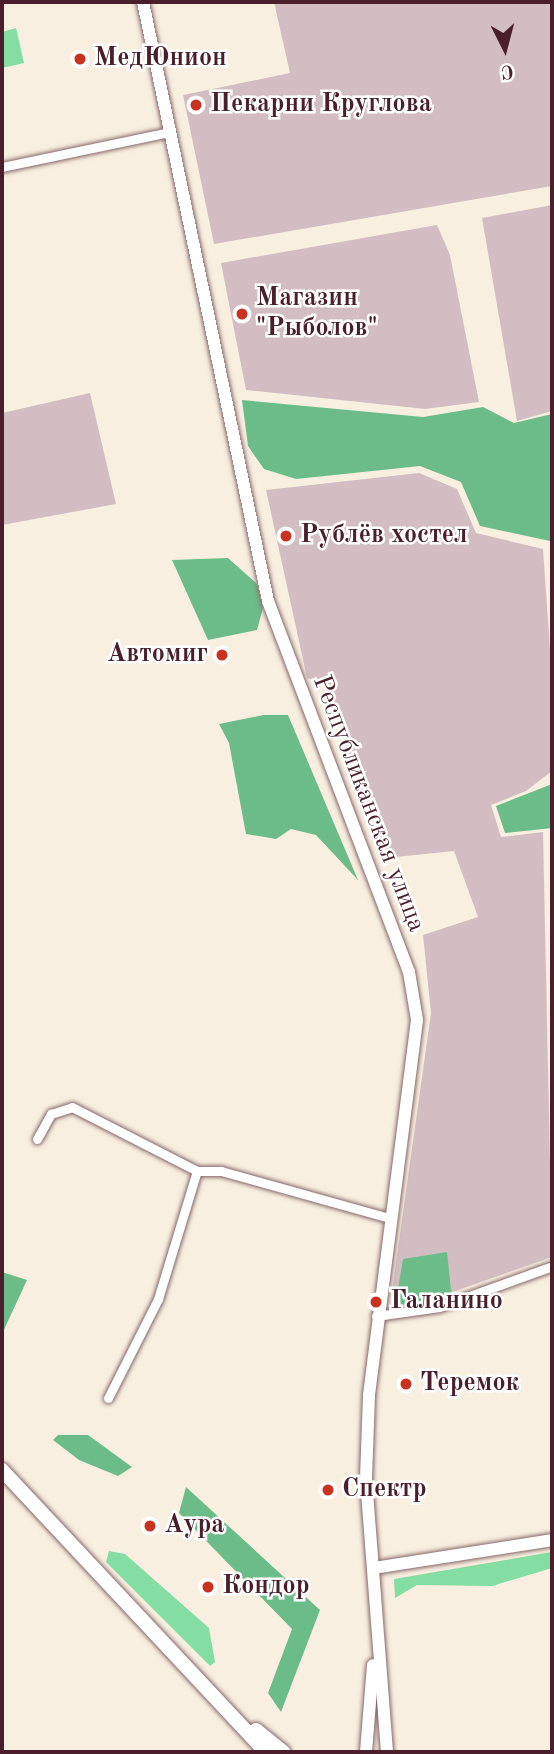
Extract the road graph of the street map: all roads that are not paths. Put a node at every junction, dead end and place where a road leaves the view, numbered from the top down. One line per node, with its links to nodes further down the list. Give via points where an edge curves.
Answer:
1 (144, 2): 2 (street, Республиканская улица)
2 (170, 132): 3 (street); 6 (street, Республиканская улица, via 268,601 409,972 417,1020 414,1070)
3 (2, 167)
4 (37, 1139): 5 (street, via 51,1114 72,1107)
5 (197, 1171): 6 (street, via 221,1171); 9 (street, via 158,1299)
6 (389, 1219): 8 (street, Республиканская улица)
7 (552, 1266): 8 (street, via 439,1307)
8 (374, 1316): 12 (street, Республиканская улица, via 366,1479)
9 (108, 1398)
10 (2, 1470): 14 (main road)
11 (552, 1540): 12 (street)
12 (374, 1569): 13 (street, Республиканская улица)
13 (376, 1633): 17 (street); 18 (street)
14 (233, 1712): 15 (main road); 16 (main road)
15 (266, 1752)
16 (283, 1752)
17 (366, 1752)
18 (387, 1752)

